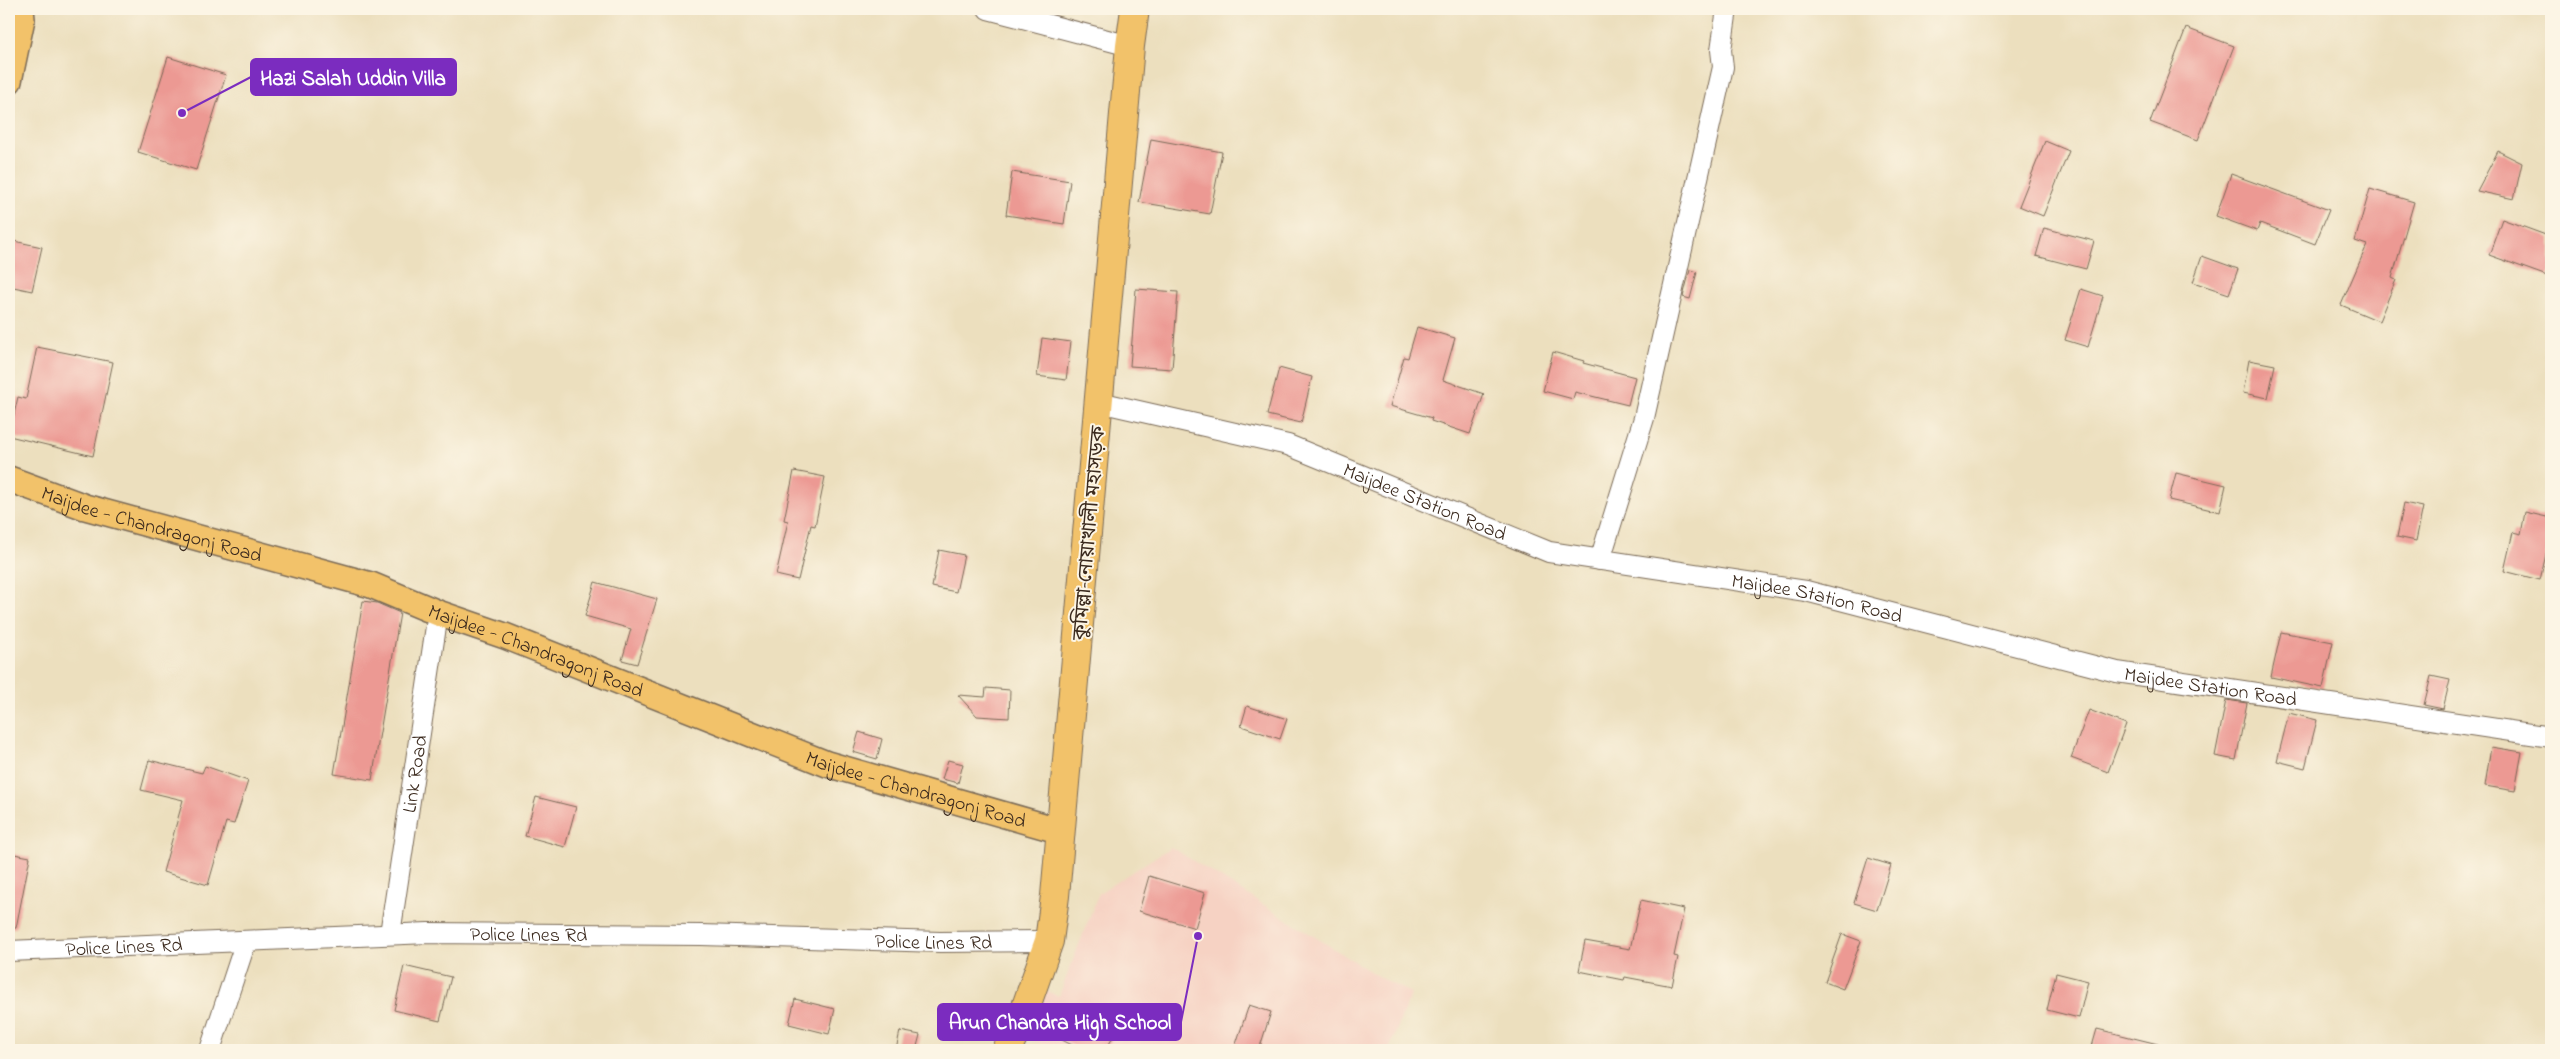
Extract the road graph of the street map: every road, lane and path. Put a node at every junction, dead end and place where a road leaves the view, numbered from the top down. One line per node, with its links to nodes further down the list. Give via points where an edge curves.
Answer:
1 (21, 9): 6 (main road, via 22,19)
2 (988, 9): 5 (street)
3 (1135, 9): 5 (highway, কুমিল্লা–নোয়াখালী মহাসড়ক)
4 (1727, 9): 9 (street, via 1721,50 1723,67 1644,418)
5 (1130, 46): 7 (highway, কুমিল্লা–নোয়াখালী মহাসড়ক)
6 (9, 81)
7 (1099, 402): 9 (street, Maijdee Station Road, via 1288,445 1549,552); 12 (highway, কুমিল্লা–নোয়াখালী মহাসড়ক)
8 (9, 478): 10 (main road, Maijdee - Chandragonj Road, via 85,507 371,585)
9 (1600, 560): 11 (street, Maijdee Station Road, via 1806,591 2117,672)
10 (438, 613): 12 (main road, Maijdee - Chandragonj Road, via 505,636 827,764); 13 (street, Link Road)
11 (2551, 737)
12 (1061, 831): 15 (highway, কুমিল্লা–নোয়াখালী মহাসড়ক)
13 (390, 934): 14 (street, Police Lines Rd); 15 (street, Police Lines Rd)
14 (246, 941): 16 (street, Police Lines Rd); 17 (street)
15 (1049, 941): 18 (highway, কুমিল্লা–নোয়াখালী মহাসড়ক)
16 (9, 951)
17 (210, 1050)
18 (1007, 1050)

